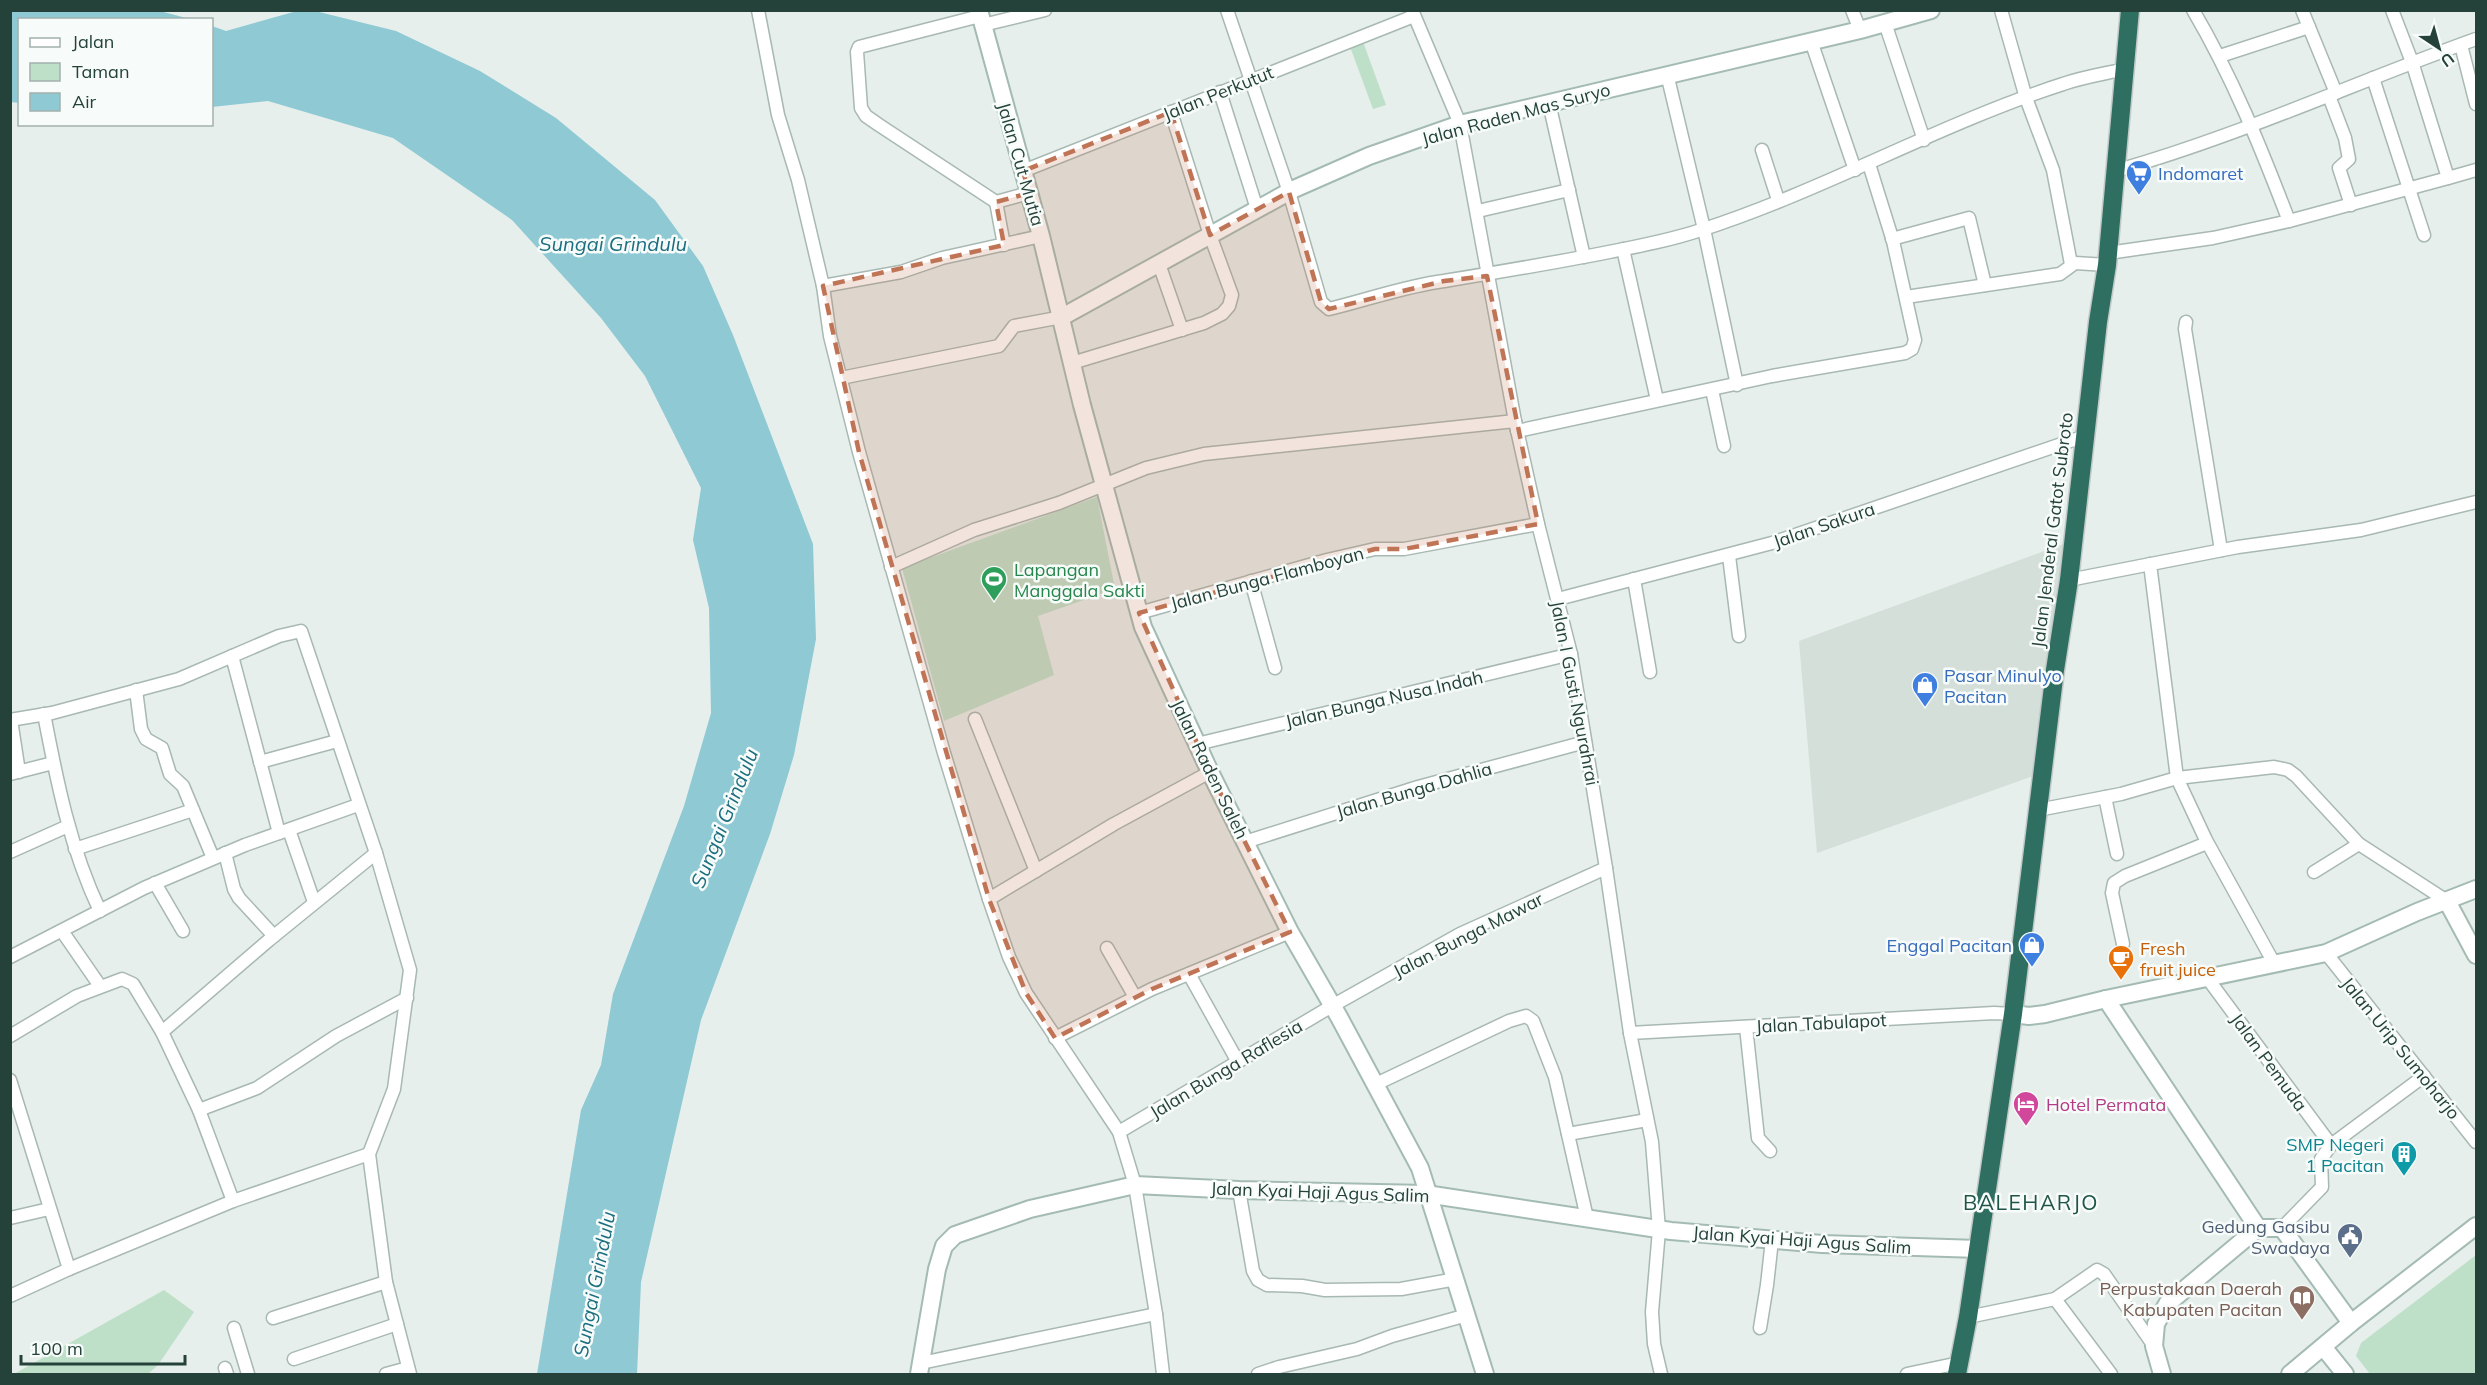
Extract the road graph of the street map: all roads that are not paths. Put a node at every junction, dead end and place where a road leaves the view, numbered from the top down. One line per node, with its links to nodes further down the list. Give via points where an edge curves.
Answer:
1 (758, 10): 64 (street, via 778,116)
2 (1045, 10): 12 (street)
3 (1227, 10): 24 (street)
4 (1852, 10): 15 (street)
5 (1931, 10): 13 (street, Jalan Raden Mas Suryo)
6 (2001, 10): 27 (street)
7 (2130, 10): 21 (highway, Jalan Jenderal Gatot Subroto)
8 (2193, 10): 19 (street)
9 (2302, 10): 14 (street)
10 (2392, 10): 20 (street)
11 (1413, 13): 24 (street, Jalan Perkutut); 31 (street, Jalan I Gusti Ngurahrai)
12 (981, 17): 39 (street, Jalan Cut Mutia); 46 (street, via 859,47 861,108 866,116)
13 (1885, 23): 15 (street, Jalan Raden Mas Suryo); 33 (street)
14 (2310, 27): 19 (street); 26 (street)
15 (1860, 30): 17 (street, Jalan Raden Mas Suryo)
16 (2476, 39): 18 (street)
17 (1811, 41): 22 (street, Jalan Raden Mas Suryo); 37 (street)
18 (2461, 45): 20 (street); 29 (street)
19 (2220, 56): 32 (street)
20 (2412, 62): 23 (street); 40 (street)
21 (2125, 69): 27 (street, via 2064,83); 36 (highway, Jalan Jenderal Gatot Subroto)
22 (1667, 74): 28 (street, Jalan Raden Mas Suryo); 51 (street)
23 (2373, 78): 26 (street); 42 (street)
24 (1252, 79): 25 (street, Jalan Perkutut); 43 (street)
25 (1220, 92): 30 (street, Jalan Perkutut); 48 (street)
26 (2332, 94): 32 (street); 47 (street, via 2348,149 2349,159 2339,168)
27 (2026, 98): 33 (street); 61 (street, via 2054,170)
28 (1550, 103): 31 (street, Jalan Raden Mas Suryo); 41 (street)
29 (2476, 104)
30 (1171, 112): 39 (street, Jalan Perkutut); 52 (street)
31 (1460, 124): 43 (street, Jalan Raden Mas Suryo, via 1369,156); 49 (street, Jalan I Gusti Ngurahrai)
32 (2252, 126): 36 (street); 50 (street)
33 (1924, 140): 35 (street)
34 (1762, 150): 45 (street)
35 (1869, 164): 37 (street); 55 (street)
36 (2130, 167): 58 (highway, Jalan Jenderal Gatot Subroto)
37 (1855, 170): 45 (street)
38 (2476, 170): 40 (street)
39 (1023, 171): 44 (street, Jalan Cut Mutia)
40 (2448, 178): 42 (street)
41 (1569, 190): 49 (street); 59 (street)
42 (2409, 190): 47 (street); 53 (street)
43 (1289, 192): 48 (street, Jalan Raden Mas Suryo); 62 (street, via 1321,302 1329,309 1444,280)
44 (1029, 193): 46 (street); 54 (street, Jalan Cut Mutia)
45 (1778, 200): 51 (street)
46 (996, 202): 56 (street)
47 (2351, 205): 50 (street)
48 (1257, 209): 52 (street, Jalan Raden Mas Suryo)
49 (1478, 211): 62 (street, Jalan I Gusti Ngurahrai)
50 (2289, 221): 58 (street)
51 (1704, 229): 57 (street); 71 (street)
52 (1210, 235): 60 (street, Jalan Raden Mas Suryo); 68 (street, via 1232,295 1229,306 1222,314)
53 (2424, 235)
54 (1041, 236): 56 (street); 66 (street, Jalan Cut Mutia)
55 (1892, 239): 63 (street, via 1970,218); 65 (street)
56 (1005, 244): 64 (street, via 901,272)
57 (1623, 249): 59 (street); 73 (street)
58 (2115, 255): 61 (street); 75 (highway, Jalan Jenderal Gatot Subroto, via 2098,322)
59 (1584, 257): 62 (street)
60 (1159, 264): 66 (street, Jalan Raden Mas Suryo); 68 (street)
61 (2071, 264): 63 (street, via 2060,274)
62 (1486, 276): 74 (street, Jalan I Gusti Ngurahrai)
63 (1985, 285): 65 (street)
64 (823, 286): 70 (street)
65 (1906, 297): 71 (street, via 1915,340 1912,349 1905,353)
66 (1062, 317): 69 (street, Jalan Raden Saleh); 70 (street, via 1014,326 999,346)
67 (2186, 322): 80 (street)
68 (1182, 330): 69 (street)
69 (1072, 363): 77 (street, Jalan Raden Saleh)
70 (841, 378): 83 (street)
71 (1737, 385): 72 (street)
72 (1712, 390): 73 (street); 76 (street)
73 (1657, 400): 74 (street)
74 (1516, 426): 77 (street, via 1204,454 1146,468); 79 (street, Jalan I Gusti Ngurahrai)
75 (2085, 436): 81 (street, Jalan Sakura); 85 (highway, Jalan Jenderal Gatot Subroto)
76 (1724, 446)
77 (1104, 486): 83 (street, via 974,530); 88 (street, Jalan Raden Saleh)
78 (2476, 502): 80 (street, via 2361,530)
79 (1538, 524): 86 (street, Jalan Bunga Flamboyan, via 1404,549 1375,549); 87 (street, Jalan I Gusti Ngurahrai)
80 (2221, 550): 82 (street)
81 (1729, 556): 84 (street, Jalan Sakura); 89 (street)
82 (2150, 564): 85 (street); 105 (street)
83 (891, 567): 125 (street)
84 (1634, 579): 87 (street, Jalan Sakura); 93 (street)
85 (2069, 580): 109 (highway, Jalan Jenderal Gatot Subroto)
86 (1251, 581): 88 (street, Jalan Bunga Flamboyan); 92 (street)
87 (1558, 599): 90 (street, Jalan I Gusti Ngurahrai)
88 (1139, 613): 100 (street, Jalan Raden Saleh)
89 (1739, 636)
90 (1571, 654): 99 (street, Jalan I Gusti Ngurahrai); 100 (street, Jalan Bunga Nusa Indah)
91 (232, 656): 94 (street, via 179,679); 98 (street, via 302,631); 101 (street)
92 (1275, 668)
93 (1650, 672)
94 (136, 690): 95 (street); 108 (street, via 141,729 146,739 162,748 170,774 183,786)
95 (44, 714): 97 (street); 102 (street)
96 (975, 719): 121 (street)
97 (11, 720): 104 (street)
98 (337, 741): 101 (street); 107 (street)
99 (1585, 742): 112 (street, Jalan Bunga Dahlia, via 1418,787); 120 (street, Jalan I Gusti Ngurahrai)
100 (1197, 744): 103 (street, Jalan Raden Saleh)
101 (260, 762): 111 (street)
102 (53, 763): 104 (street); 110 (street)
103 (1210, 772): 112 (street, Jalan Raden Saleh); 121 (street)
104 (15, 773)
105 (2177, 778): 106 (street); 113 (street); 114 (street, via 2274,767 2288,770)
106 (2105, 797): 109 (street); 118 (street)
107 (358, 805): 111 (street); 117 (street)
108 (193, 810): 115 (street); 119 (street)
109 (2038, 810): 146 (highway, Jalan Jenderal Gatot Subroto)
110 (68, 826): 115 (street); 116 (street)
111 (284, 832): 119 (street); 127 (street)
112 (1245, 842): 131 (street, Jalan Raden Saleh)
113 (2207, 843): 133 (street, via 2114,883 2112,893); 138 (street)
114 (2359, 844): 122 (street); 126 (street)
115 (75, 849): 128 (street)
116 (10, 852)
117 (376, 853): 127 (street); 142 (street, via 410,970)
118 (2117, 854)
119 (219, 856): 123 (street); 132 (street, via 239,898)
120 (1606, 868): 145 (street, Jalan Bunga Mawar, via 1460,934); 149 (street, Jalan I Gusti Ngurahrai)
121 (1036, 871): 125 (street)
122 (2314, 872)
123 (155, 883): 128 (street); 130 (street)
124 (2476, 889): 126 (street)
125 (989, 899): 151 (street, via 1026,993)
126 (2446, 901): 135 (street); 136 (street)
127 (314, 903): 132 (street)
128 (100, 911): 129 (street)
129 (62, 931): 137 (street); 141 (street)
130 (183, 931)
131 (1290, 932): 139 (street); 145 (street, Jalan Raden Saleh)
132 (274, 936): 148 (street)
133 (2123, 944)
134 (1107, 948): 143 (street)
135 (2325, 953): 138 (street); 153 (street, Jalan Urip Sumoharjo)
136 (2476, 955)
137 (10, 957)
138 (2275, 965): 140 (street)
139 (1189, 974): 143 (street); 152 (street)
140 (2208, 979): 144 (street); 161 (street, Jalan Pemuda)
141 (100, 987): 148 (street, via 128,980); 150 (street, via 77,996)
142 (407, 998): 156 (street, via 336,1036 257,1088); 163 (street, via 394,1089)
143 (1135, 998): 151 (street)
144 (2106, 999): 146 (street, via 2045,1014); 172 (street)
145 (1332, 1006): 152 (street, Jalan Bunga Raflesia); 155 (street, Jalan Raden Saleh)
146 (2013, 1014): 147 (street, Jalan Tabulapot); 176 (highway, Jalan Jenderal Gatot Subroto)
147 (1746, 1027): 149 (street, Jalan Tabulapot); 162 (street, via 1758,1138)
148 (162, 1032): 156 (street)
149 (1630, 1033): 157 (street, Jalan I Gusti Ngurahrai)
150 (10, 1036)
151 (1055, 1038): 158 (street)
152 (1238, 1062): 158 (street, Jalan Bunga Raflesia)
153 (2424, 1076): 160 (street, Jalan Urip Sumoharjo); 161 (street)
154 (11, 1084): 168 (street)
155 (1376, 1084): 159 (street, via 1526,1016 1533,1021 1555,1077); 166 (street, Jalan Raden Saleh, via 1420,1168)
156 (199, 1110): 167 (street)
157 (1647, 1120): 159 (street); 174 (street, Jalan I Gusti Ngurahrai)
158 (1119, 1132): 164 (street)
159 (1568, 1134): 170 (street)
160 (2476, 1142)
161 (2331, 1145): 173 (street, via 2321,1159 2322,1187)
162 (1770, 1151)
163 (369, 1154): 167 (street); 179 (street)
164 (1135, 1185): 165 (street, Jalan Kyai Haji Agus Salim); 182 (street); 193 (street, Jalan Kyai Haji Agus Salim, via 1030,1209 955,1235 944,1246 937,1269)
165 (1239, 1190): 166 (street, Jalan Kyai Haji Agus Salim); 178 (street, via 1253,1271 1267,1285 1325,1290 1401,1289)
166 (1426, 1194): 170 (street, Jalan Kyai Haji Agus Salim); 178 (street, Jalan Raden Saleh)
167 (233, 1201): 177 (street)
168 (49, 1209): 169 (street); 177 (street)
169 (10, 1218)
170 (1587, 1218): 174 (street, Jalan Kyai Haji Agus Salim)
171 (2476, 1226): 186 (street)
172 (2258, 1228): 173 (street); 190 (street, via 2167,1304 2156,1324)
173 (2282, 1228): 186 (street)
174 (1659, 1230): 175 (street, Jalan Kyai Haji Agus Salim); 201 (street, Jalan I Gusti Ngurahrai, via 1652,1312)
175 (1772, 1240): 176 (street, Jalan Kyai Haji Agus Salim); 189 (street)
176 (1978, 1249): 184 (highway, Jalan Jenderal Gatot Subroto)
177 (69, 1269): 180 (street)
178 (1456, 1279): 183 (street, Jalan Raden Saleh)
179 (386, 1282): 185 (street); 187 (street)
180 (10, 1296)
181 (2055, 1299): 184 (street); 190 (street, via 2097,1270 2104,1274); 203 (street)
182 (1156, 1314): 193 (street); 198 (street)
183 (1467, 1315): 199 (street); 200 (street, Jalan Raden Saleh)
184 (1968, 1317): 194 (highway, Jalan Jenderal Gatot Subroto)
185 (273, 1318)
186 (2351, 1323): 191 (street)
187 (397, 1324): 192 (street); 195 (street)
188 (234, 1328): 196 (street)
189 (1760, 1328)
190 (2154, 1346): 204 (street)
191 (2324, 1348): 205 (street); 206 (street)
192 (294, 1359)
193 (920, 1369)
194 (1958, 1369): 202 (street)
195 (409, 1371): 197 (street)
196 (248, 1374)
197 (386, 1374)
198 (1163, 1374)
199 (1258, 1374)
200 (1485, 1374)
201 (1661, 1374)
202 (1907, 1374)
203 (2111, 1374)
204 (2162, 1374)
205 (2289, 1374)
206 (2344, 1374)

